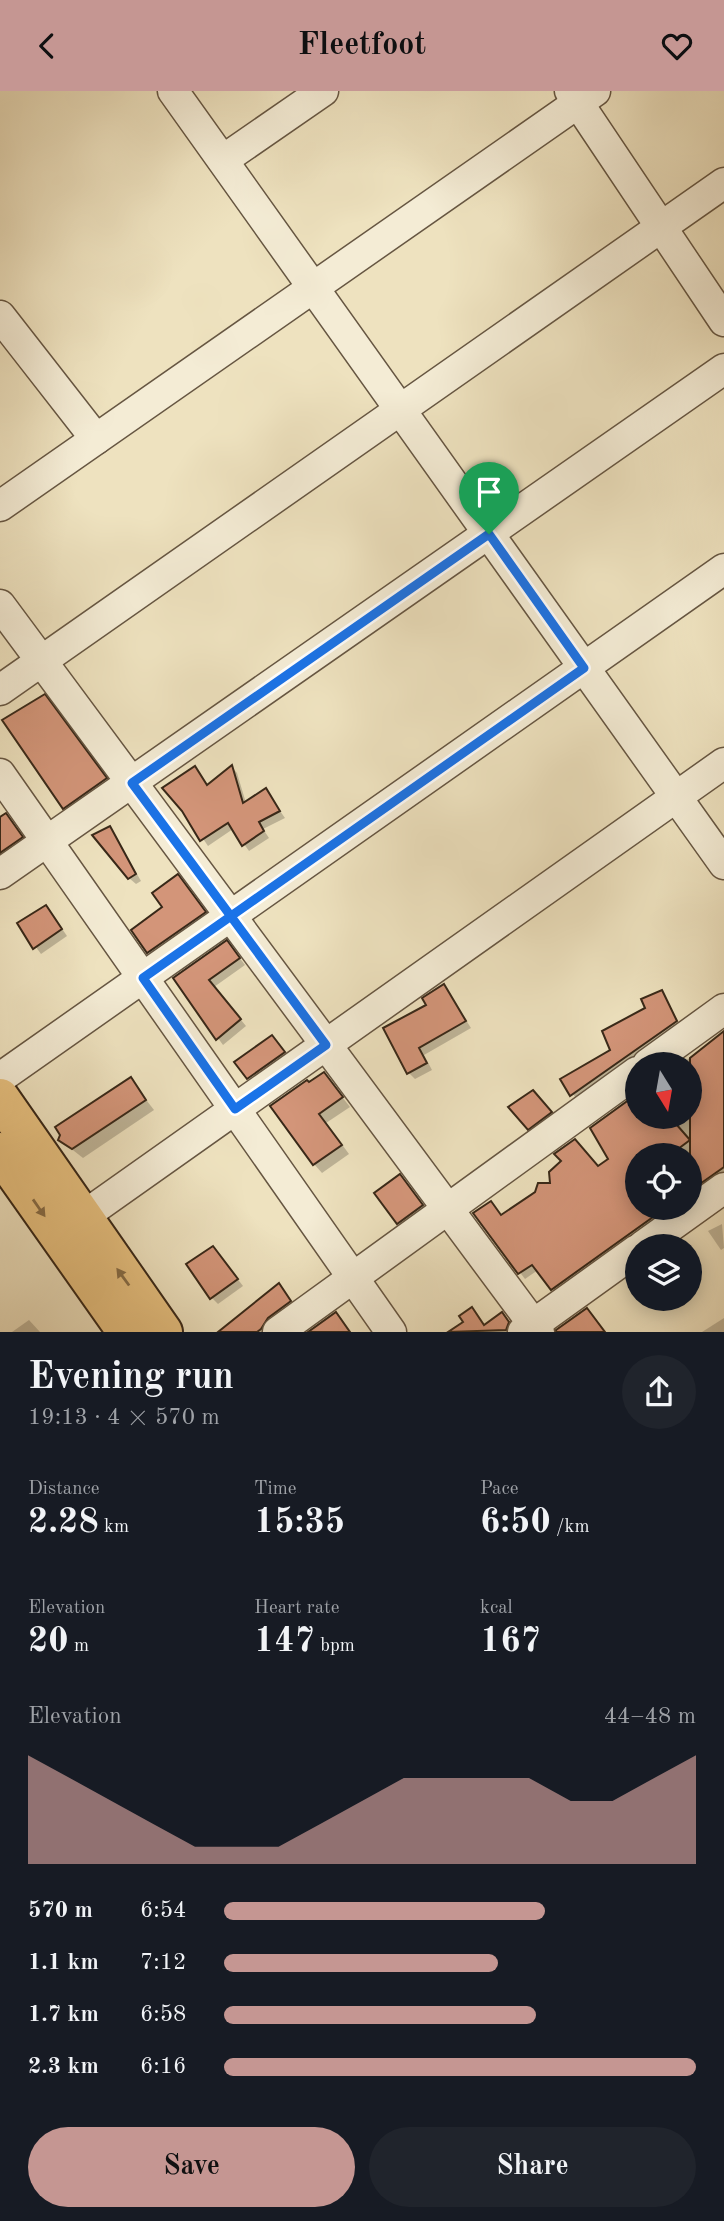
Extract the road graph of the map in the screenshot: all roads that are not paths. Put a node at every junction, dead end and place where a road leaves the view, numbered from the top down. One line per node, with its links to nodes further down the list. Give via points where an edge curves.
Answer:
1 (173, 91): 4 (street)
2 (323, 91): 4 (street)
3 (581, 95): 6 (street); 7 (street)
4 (223, 160): 7 (street)
5 (724, 183): 6 (street)
6 (662, 227): 9 (street); 11 (street)
7 (313, 288): 11 (street); 12 (street)
8 (0, 316): 12 (street)
9 (724, 321)
10 (724, 369): 14 (street)
11 (400, 410): 14 (street); 17 (street)
12 (96, 439): 13 (street)
13 (0, 506)
14 (489, 534): 18 (street); 22 (street)
15 (724, 569): 18 (street)
16 (0, 605): 17 (street)
17 (41, 661): 19 (street); 22 (street)
18 (584, 668): 23 (street); 27 (street)
19 (0, 690)
20 (724, 763): 23 (street)
21 (0, 774): 24 (street)
22 (132, 783): 24 (street); 27 (street)
23 (676, 797): 25 (street); 30 (street)
24 (47, 841): 26 (street); 28 (street)
25 (724, 864)
26 (0, 874)
27 (231, 916): 28 (street); 30 (street)
28 (143, 978): 32 (street); 35 (street)
29 (724, 1009): 31 (street)
30 (326, 1045): 35 (street); 38 (street)
31 (665, 1052)
32 (0, 1078)
33 (625, 1081): 38 (street)
34 (0, 1098): 39 (highway)
35 (235, 1109): 39 (street); 42 (street)
36 (0, 1152): 44 (highway, one-way to 44)
37 (724, 1188): 40 (street)
38 (448, 1209): 42 (street); 43 (street)
39 (81, 1218): 45 (highway, one-way to 39)
40 (660, 1234)
41 (625, 1259): 43 (street)
42 (353, 1277): 46 (street); 47 (street)
43 (532, 1329)
44 (127, 1332)
45 (163, 1332)
46 (278, 1332)
47 (391, 1332)

